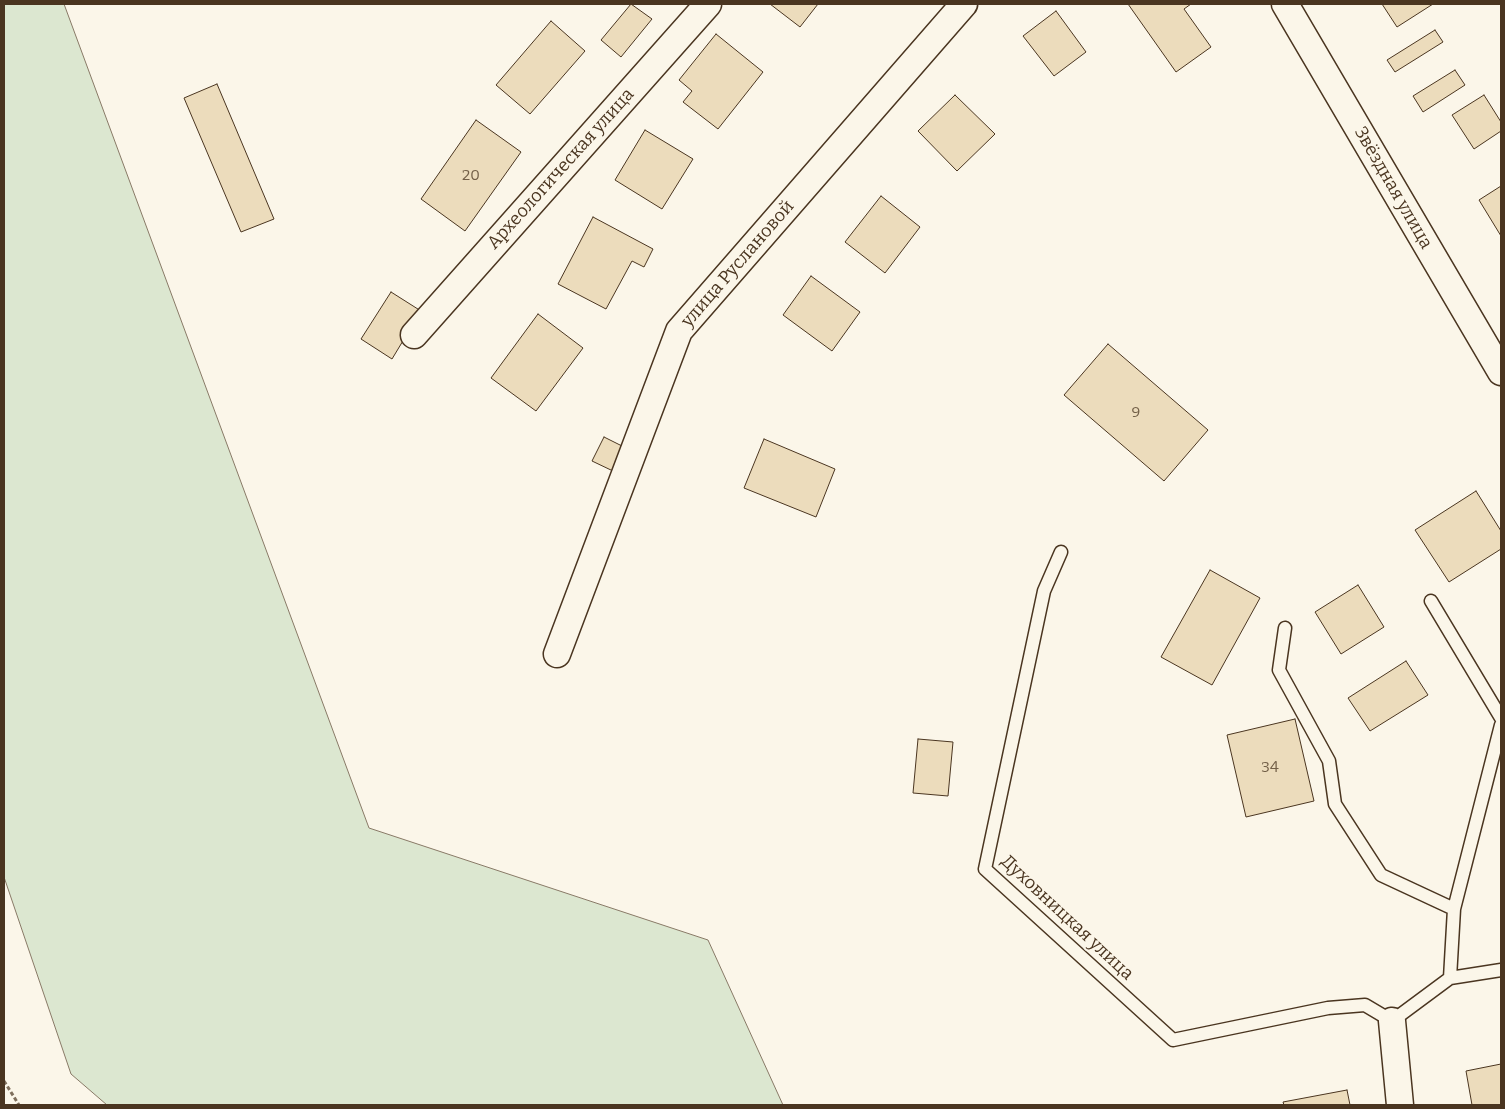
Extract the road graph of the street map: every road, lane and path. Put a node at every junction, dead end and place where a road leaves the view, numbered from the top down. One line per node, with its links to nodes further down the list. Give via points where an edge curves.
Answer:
1 (708, 4): 4 (street, Археологическая улица)
2 (964, 4): 9 (street, улица Руслановой, via 679,332)
3 (1285, 4): 5 (street, Звёздная улица)
4 (414, 335)
5 (1501, 372)
6 (1061, 552): 15 (lane, Духовницкая улица, via 1044,591 985,869 1173,1040 1328,1008 1365,1005)
7 (1430, 601): 10 (lane)
8 (1285, 628): 12 (lane, via 1279,670 1329,761 1335,804 1381,875)
9 (557, 654)
10 (1501, 718)
11 (1501, 725): 12 (lane)
12 (1454, 909): 14 (lane)
13 (1501, 970): 14 (lane)
14 (1450, 978): 15 (lane)
15 (1392, 1021): 18 (street)
16 (4, 1081): 17 (path)
17 (19, 1105)
18 (1400, 1105)

